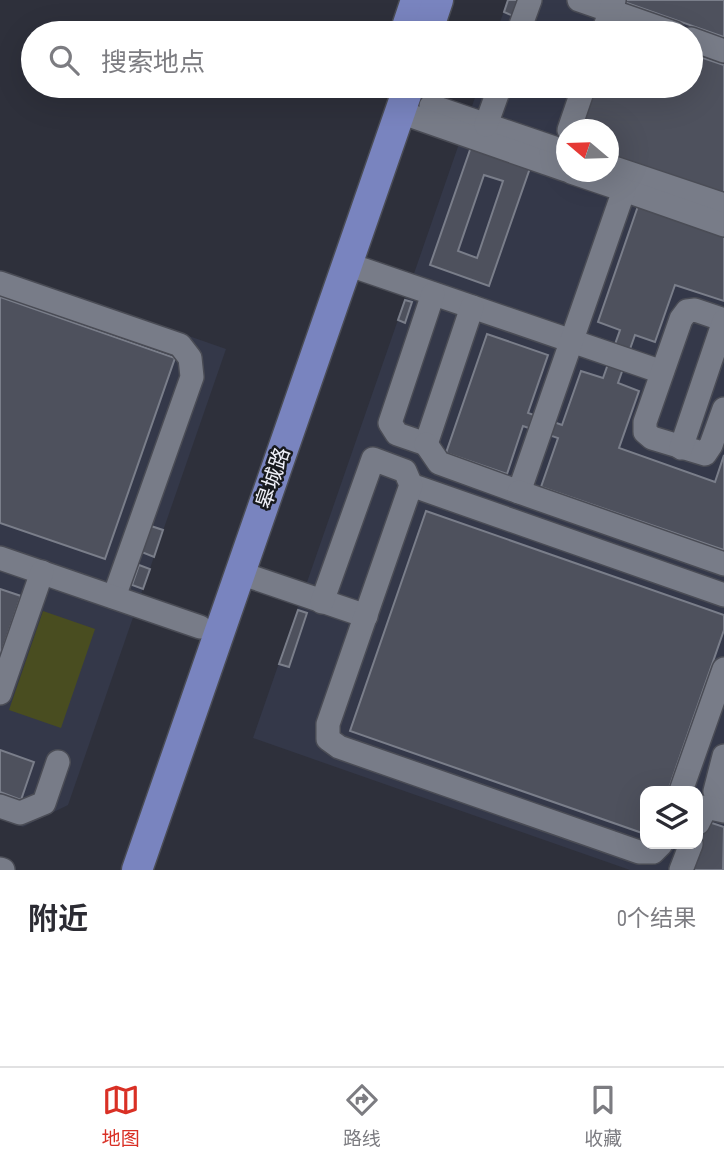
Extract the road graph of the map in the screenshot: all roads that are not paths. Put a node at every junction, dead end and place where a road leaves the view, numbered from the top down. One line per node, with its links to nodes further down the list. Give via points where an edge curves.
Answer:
1 (416, 0): 6 (main road)
2 (438, 0): 7 (main road)
3 (530, 0): 8 (lane)
4 (579, 0): 5 (lane)
5 (612, 6): 9 (lane)
6 (409, 21)
7 (431, 21)
8 (522, 21)
9 (646, 21)
10 (703, 43): 11 (lane)
11 (724, 51)
12 (399, 98): 27 (main road, 皋城路)
13 (399, 98): 47 (main road, 皋城路)
14 (409, 98): 19 (lane)
15 (409, 98): 21 (lane)
16 (496, 98): 19 (lane)
17 (581, 98): 18 (lane)
18 (576, 119)
19 (486, 125): 20 (lane)
20 (556, 148)
21 (556, 148)
22 (619, 170): 25 (lane)
23 (612, 182): 24 (lane)
24 (624, 190): 26 (lane); 32 (lane)
25 (724, 205)
26 (724, 225)
27 (347, 264): 29 (lane); 42 (main road, 皋城路)
28 (0, 283): 44 (lane, via 180,345 190,358 191,377)
29 (433, 294): 30 (lane); 35 (lane, via 390,423 393,432)
30 (472, 307): 32 (lane); 35 (lane)
31 (724, 321): 33 (lane, via 687,311); 36 (lane)
32 (572, 341): 33 (lane); 38 (lane)
33 (662, 372): 36 (lane, via 645,432)
34 (724, 409): 36 (lane, via 705,454)
35 (426, 444): 38 (lane, via 439,463)
36 (681, 448)
37 (411, 485): 43 (lane); 45 (lane, via 405,471 373,459); 46 (lane)
38 (519, 492): 40 (lane)
39 (0, 558): 41 (lane)
40 (724, 565)
41 (42, 572): 44 (lane); 49 (lane)
42 (240, 573): 45 (lane); 60 (main road, 皋城路)
43 (724, 594)
44 (114, 597): 47 (lane)
45 (322, 601): 46 (lane)
46 (366, 616): 57 (lane, via 328,724 328,739 339,747 639,852)
47 (200, 627): 59 (main road, 皋城路)
48 (724, 669): 52 (lane)
49 (0, 692)
50 (724, 756): 53 (lane, via 714,784)
51 (58, 762): 54 (lane, via 44,803 20,813)
52 (683, 786)
53 (724, 797)
54 (0, 806)
55 (724, 811): 56 (lane, via 706,807)
56 (703, 813)
57 (656, 849)
58 (689, 849): 61 (lane)
59 (116, 870)
60 (137, 870)
61 (681, 870)

